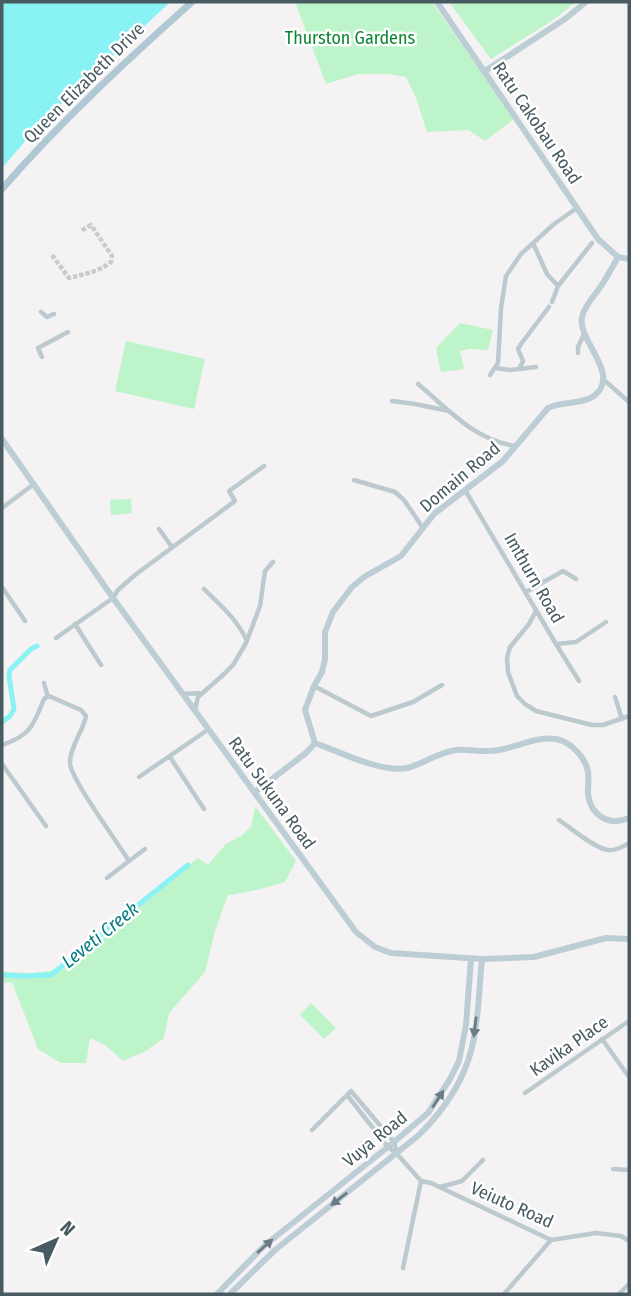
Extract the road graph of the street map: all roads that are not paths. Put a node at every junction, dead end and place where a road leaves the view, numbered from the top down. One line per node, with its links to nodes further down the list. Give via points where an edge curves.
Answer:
1 (192, 2): 5 (main road, Queen Elizabeth Drive, via 55,130)
2 (437, 2): 4 (main road, Ratu Cakobau Road)
3 (586, 2): 4 (main road)
4 (485, 71): 6 (main road, Ratu Cakobau Road)
5 (2, 189)
6 (577, 208): 7 (street); 9 (main road, Ratu Cakobau Road, via 598,239)
7 (533, 243): 11 (street); 18 (street, via 506,276)
8 (592, 243): 11 (street)
9 (618, 257): 10 (main road); 15 (main road, via 581,318)
10 (629, 259)
11 (558, 286): 20 (street, via 551,304 521,344)
12 (41, 312): 13 (street, via 47,317)
13 (54, 314)
14 (68, 332): 17 (street, via 38,348)
15 (584, 333): 16 (street); 22 (main road)
16 (578, 353)
17 (42, 356)
18 (496, 368): 20 (street); 21 (street)
19 (536, 368): 20 (street)
20 (519, 369)
21 (490, 375)
22 (603, 379): 25 (street); 28 (main road, Domain Road, via 595,395 548,408)
23 (418, 384): 26 (street)
24 (391, 401): 26 (street)
25 (629, 402)
26 (450, 411): 28 (street, via 473,431)
27 (2, 439): 31 (main road, Ratu Sukuna Road)
28 (517, 446): 32 (main road, Domain Road)
29 (264, 466): 36 (street, via 229,491 235,501)
30 (354, 480): 34 (street, via 395,492)
31 (34, 484): 33 (street); 42 (main road, Ratu Sukuna Road)
32 (465, 489): 34 (main road, Domain Road); 41 (street, Imthurn Road)
33 (2, 509)
34 (423, 528): 54 (main road, Domain Road, via 401,556 364,577 333,612 325,632 322,672)
35 (159, 529): 36 (street)
36 (172, 547): 42 (street)
37 (273, 562): 48 (street, via 265,571 260,606)
38 (576, 579): 41 (street, via 563,572)
39 (2, 587): 44 (street)
40 (204, 589): 48 (street, via 232,616)
41 (526, 592): 43 (street, Imthurn Road)
42 (113, 598): 46 (street); 56 (main road, Ratu Sukuna Road)
43 (536, 610): 49 (street, Imthurn Road); 61 (street, via 510,647 507,659 517,696 536,711 592,725)
44 (25, 621)
45 (606, 622): 49 (street, via 576,642)
46 (75, 624): 47 (street); 50 (street)
47 (56, 638)
48 (246, 640): 55 (street, via 233,665)
49 (556, 644): 51 (street, Imthurn Road)
50 (101, 666)
51 (579, 681)
52 (44, 682): 57 (street)
53 (442, 685): 54 (street, via 412,702 371,716)
54 (314, 686): 63 (main road, Domain Road, via 305,709)
55 (202, 692): 56 (street); 59 (street)
56 (183, 694): 59 (main road, Ratu Sukuna Road)
57 (47, 697): 64 (street, via 33,726 18,740); 75 (street, via 86,716 69,765)
58 (615, 697): 61 (street)
59 (195, 710): 62 (main road, Ratu Sukuna Road)
60 (629, 716): 61 (street)
61 (622, 719)
62 (209, 729): 65 (street); 68 (main road, Ratu Sukuna Road)
63 (315, 743): 68 (main road); 70 (main road, via 396,769 455,750 488,752 558,739 584,761 591,806 599,816 618,822)
64 (2, 746)
65 (170, 757): 67 (street); 69 (street)
66 (2, 764): 72 (street)
67 (139, 778)
68 (255, 792): 78 (main road, Ratu Sukuna Road, via 363,939 391,953)
69 (204, 809)
70 (629, 818)
71 (559, 820): 73 (street, via 607,850)
72 (46, 826)
73 (629, 843)
74 (145, 849): 75 (street)
75 (129, 861): 76 (street)
76 (107, 878)
77 (629, 939): 79 (main road, Ratu Sukuna Road, via 606,938 534,957)
78 (471, 959): 79 (main road, Ratu Sukuna Road); 85 (main road, Vuya Road, one-way to 78, via 428,1113 459,1061)
79 (482, 959): 86 (main road, Vuya Road, one-way to 86, via 472,1046 462,1077 435,1120)
80 (629, 1021): 81 (street, Kavika Place)
81 (602, 1039): 82 (street); 83 (street, Kavika Place)
82 (629, 1077)
83 (525, 1093)
84 (312, 1130): 85 (street, via 349,1093)
85 (391, 1145): 86 (street); 97 (main road, Vuya Road, one-way to 85, via 264,1246)
86 (397, 1154): 90 (street); 98 (main road, Vuya Road, one-way to 98, via 275,1250)
87 (482, 1160): 91 (street, via 462,1181)
88 (613, 1169): 89 (street)
89 (629, 1170)
90 (421, 1181): 91 (street, Veiuto Road); 94 (street)
91 (440, 1187): 92 (street, Veiuto Road)
92 (551, 1240): 93 (street, Veiuto Road, via 596,1233); 96 (street)
93 (629, 1241)
94 (402, 1268)
95 (629, 1284): 100 (street)
96 (505, 1293): 99 (street)
97 (217, 1294)
98 (230, 1294)
99 (513, 1294)
100 (619, 1294)

